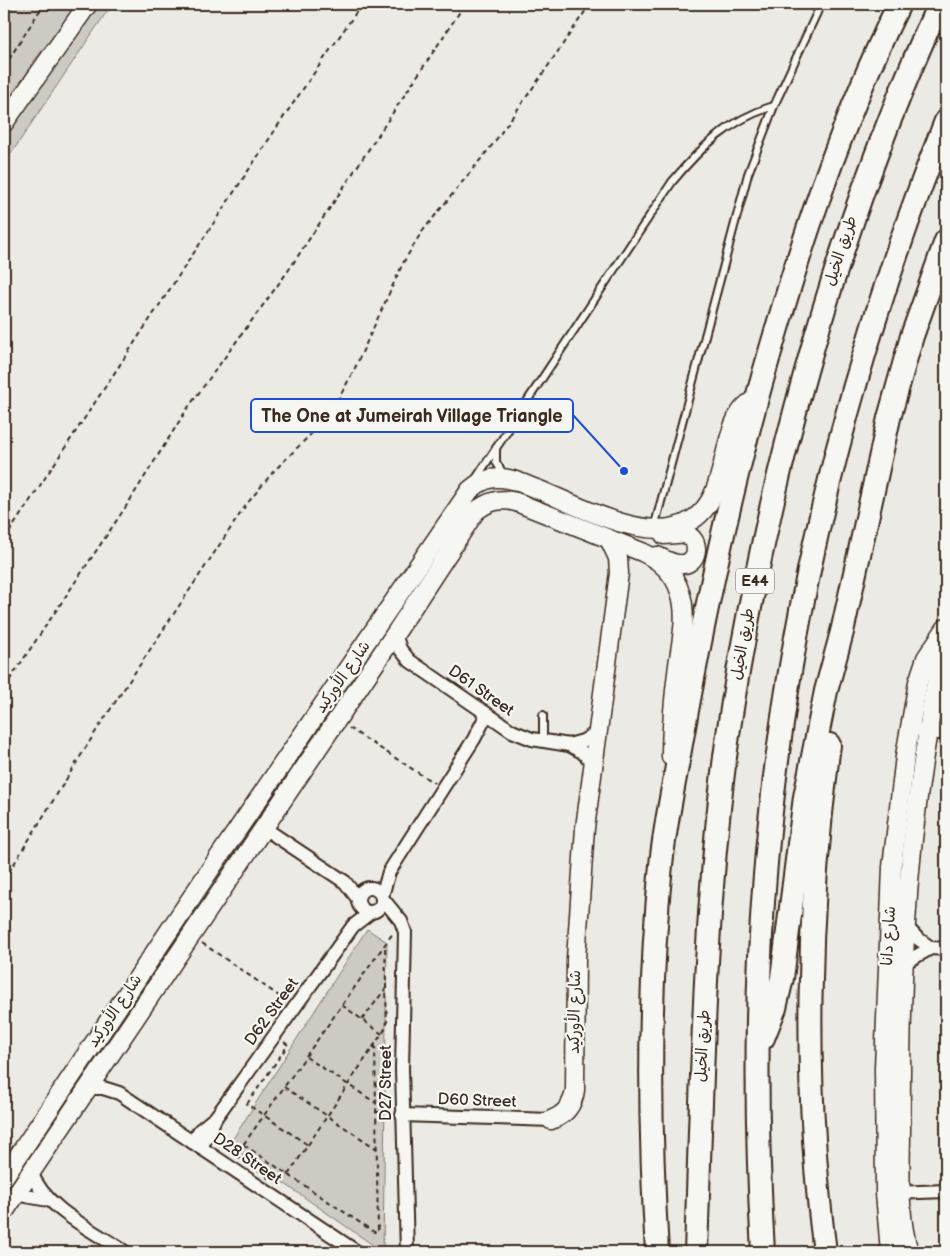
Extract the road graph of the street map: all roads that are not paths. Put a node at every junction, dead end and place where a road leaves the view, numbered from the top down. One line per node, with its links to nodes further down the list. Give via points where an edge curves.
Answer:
1 (88, 4): 7 (street)
2 (821, 4): 5 (lane)
3 (899, 4): 9 (highway, via 827,171)
4 (939, 4): 62 (highway, طريق الخيل / E44, via 880,141 827,294 796,404 749,613 726,748 714,863)
5 (774, 106): 10 (lane, via 722,130 672,182); 14 (lane, via 748,174)
6 (946, 121): 43 (highway, via 867,346 811,563 773,792 763,897)
7 (4, 123)
8 (946, 241): 18 (highway, via 912,336 889,418)
9 (756, 399): 14 (street, شارع الأوركيد, via 744,406 736,417 720,477 708,503 678,527); 31 (highway, via 708,594)
10 (496, 448): 11 (lane, via 496,462 503,474); 12 (lane)
11 (510, 478): 12 (street, شارع الأوركيد, via 488,479); 13 (street, شارع الأوركيد)
12 (470, 490): 30 (street, شارع الأوركيد)
13 (627, 524): 14 (street, شارع الأوركيد); 16 (street, via 653,536 686,534 696,547 693,559 683,564)
14 (653, 529)
15 (609, 538): 16 (street, شارع الأوركيد); 19 (street, شارع الأوركيد, via 509,500 487,503 475,512); 25 (street, شارع الأوركيد, via 618,558 619,573)
16 (642, 552): 31 (street, شارع الأوركيد, via 669,571 683,602 672,727)
17 (946, 628): 23 (street, شارع دانا, via 932,646 922,670)
18 (842, 632): 43 (highway, via 821,711 804,798 782,978 775,1008); 64 (highway, via 841,670 821,808 813,940 814,1123)
19 (395, 634): 22 (street, D61 Street, via 400,649 410,661); 32 (street, شارع الأوركيد)
20 (944, 666): 24 (street, شارع دانا)
21 (543, 715): 27 (lane)
22 (491, 717): 27 (street, D61 Street, via 522,736); 33 (street)
23 (910, 728): 24 (street); 53 (street, شارع دانا, via 890,905 884,1068)
24 (928, 731): 26 (street); 39 (street, شارع دانا, via 916,807)
25 (596, 733): 28 (street); 29 (street, شارع الأوركيد)
26 (946, 734)
27 (543, 741): 28 (street, D61 Street)
28 (569, 745): 29 (street, D61 Street)
29 (592, 762): 48 (street, شارع الأوركيد, via 579,893 575,1090 569,1106)
30 (280, 770): 32 (street, via 279,788 263,814); 51 (street, شارع الأوركيد)
31 (673, 784): 61 (highway, via 661,861 655,946 652,1096)
32 (264, 828): 34 (street); 44 (street, شارع الأوركيد)
33 (389, 872): 34 (street); 35 (street)
34 (363, 895): 35 (street, via 377,890); 36 (street, via 364,910); 38 (street, D62 Street)
35 (382, 897): 36 (street, via 381,905); 37 (street)
36 (372, 912): 37 (street); 38 (street, D62 Street)
37 (398, 918): 47 (street, D27 Street, via 405,932)
38 (353, 926): 49 (street, D62 Street, via 216,1117 200,1130)
39 (906, 926): 40 (street); 42 (street, شارع دانا)
40 (931, 948): 41 (street); 42 (street)
41 (946, 949)
42 (904, 963): 53 (street, شارع دانا)
43 (758, 1050): 63 (highway)
44 (104, 1064): 45 (street, شارع الأوركيد); 46 (street, D28 Street, via 109,1080)
45 (88, 1088): 46 (street, D28 Street); 50 (street, شارع الأوركيد)
46 (119, 1093): 49 (street, D28 Street)
47 (402, 1113): 48 (street, D60 Street); 57 (street, D27 Street)
48 (550, 1120)
49 (196, 1145): 59 (street, D28 Street)
50 (32, 1171): 54 (street, شارع الأوركيد); 55 (street)
51 (4, 1177)
52 (946, 1191): 53 (street)
53 (893, 1193): 65 (street, شارع دانا); 66 (street, شارع دانا)
54 (16, 1194): 55 (street); 56 (street, شارع الأوركيد)
55 (48, 1200): 58 (street)
56 (4, 1212)
57 (407, 1247): 60 (street)
58 (125, 1252)
59 (357, 1252)
60 (399, 1252)
61 (656, 1252)
62 (696, 1252)
63 (763, 1252)
64 (825, 1252)
65 (890, 1252)
66 (908, 1252)

